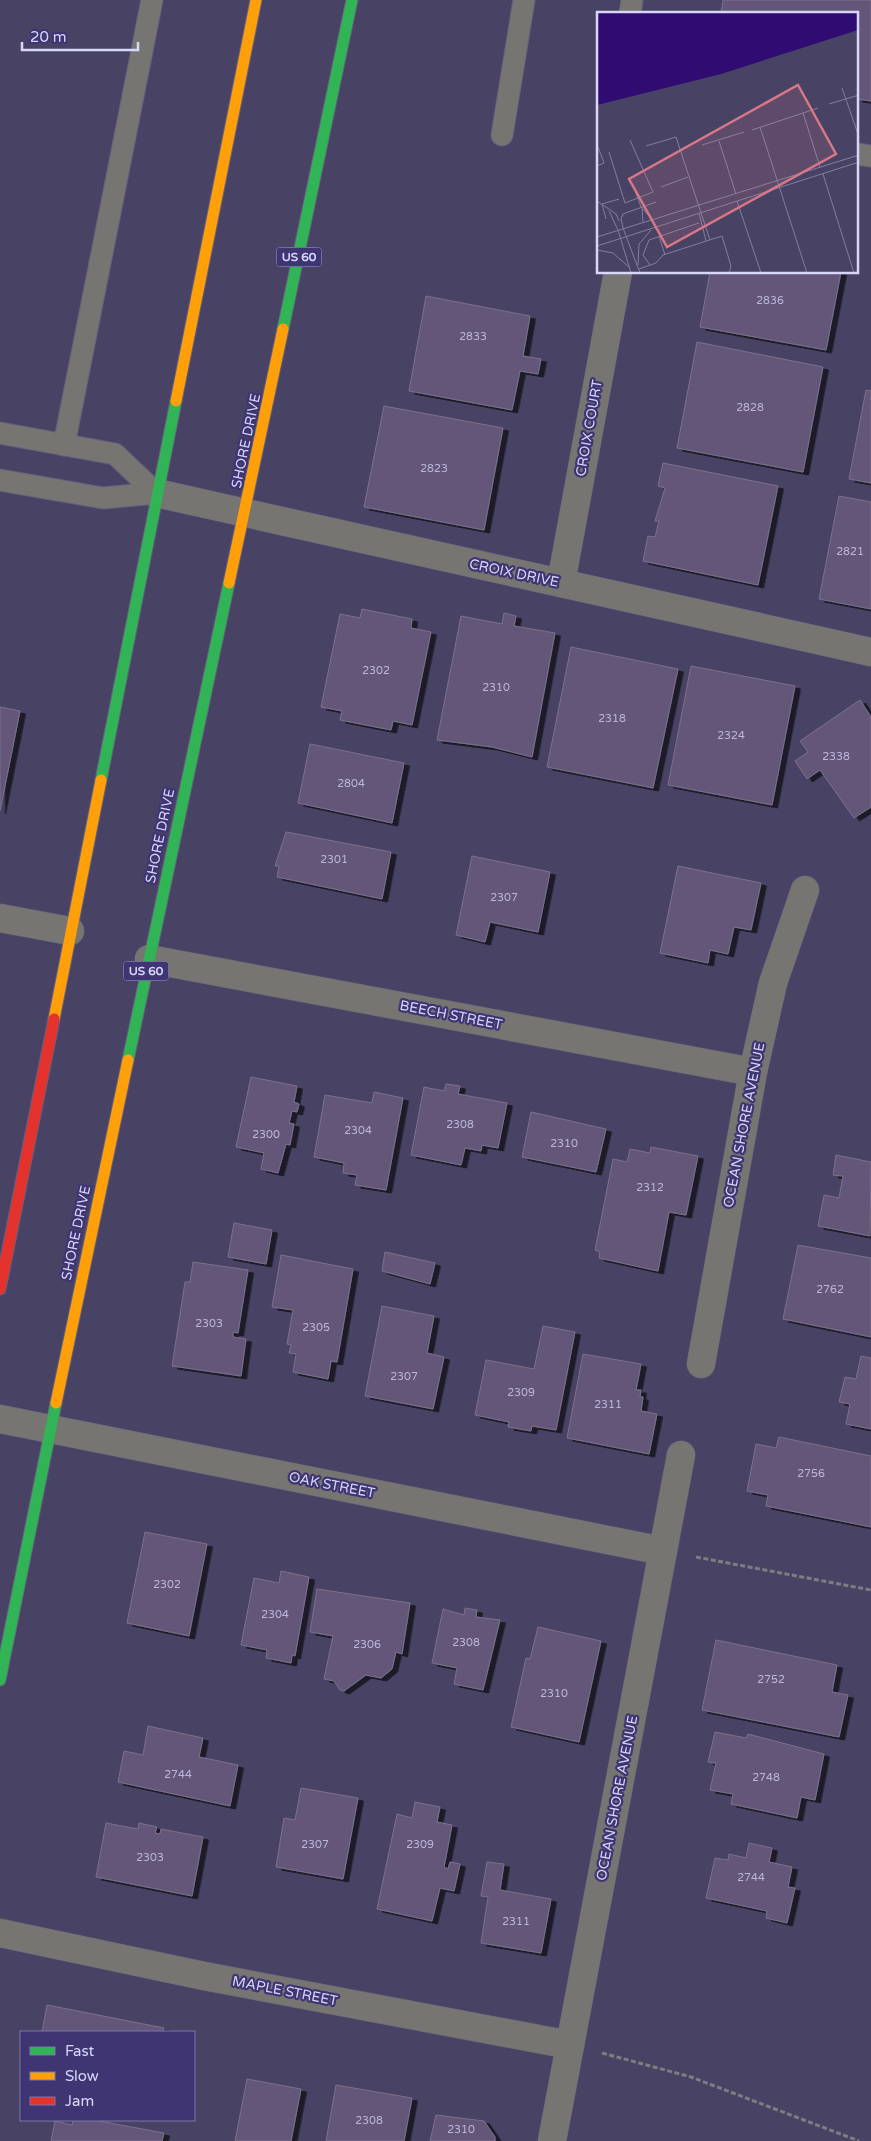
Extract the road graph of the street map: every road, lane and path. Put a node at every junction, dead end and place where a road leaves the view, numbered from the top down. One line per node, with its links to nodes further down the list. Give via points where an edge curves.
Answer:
1 (152, 0): 12 (lane)
2 (249, 0): 6 (highway)
3 (256, 0): 6 (highway)
4 (353, 0): 15 (highway, SHORE DRIVE / US 60)
5 (524, 0): 7 (lane)
6 (249, 32): 14 (highway)
7 (502, 135)
8 (858, 154): 9 (lane)
9 (871, 156)
10 (618, 274): 16 (street, CROIX COURT)
11 (0, 433): 12 (lane)
12 (64, 445): 14 (lane, via 116,454)
13 (0, 480): 14 (lane, via 103,498)
14 (156, 493): 15 (street, CROIX DRIVE); 20 (highway)
15 (246, 514): 16 (street, CROIX DRIVE); 21 (highway, SHORE DRIVE / US 60)
16 (561, 583): 17 (street, CROIX DRIVE)
17 (871, 652)
18 (806, 890): 22 (street, OCEAN SHORE AVENUE, via 774,983)
19 (0, 918): 20 (street)
20 (70, 931): 23 (highway)
21 (149, 959): 22 (street, BEECH STREET); 26 (highway, SHORE DRIVE / US 60)
22 (753, 1072): 24 (street, OCEAN SHORE AVENUE)
23 (0, 1289)
24 (701, 1364)
25 (0, 1419): 26 (street, OAK STREET)
26 (50, 1429): 28 (street, OAK STREET); 30 (highway, SHORE DRIVE / US 60)
27 (681, 1455): 28 (street, OCEAN SHORE AVENUE)
28 (663, 1551): 29 (path); 32 (street, OCEAN SHORE AVENUE)
29 (871, 1590)
30 (0, 1680)
31 (0, 1934): 32 (street, MAPLE STREET)
32 (570, 2045): 33 (street, OCEAN SHORE AVENUE); 34 (path, via 691,2077)
33 (552, 2141)
34 (859, 2141)

